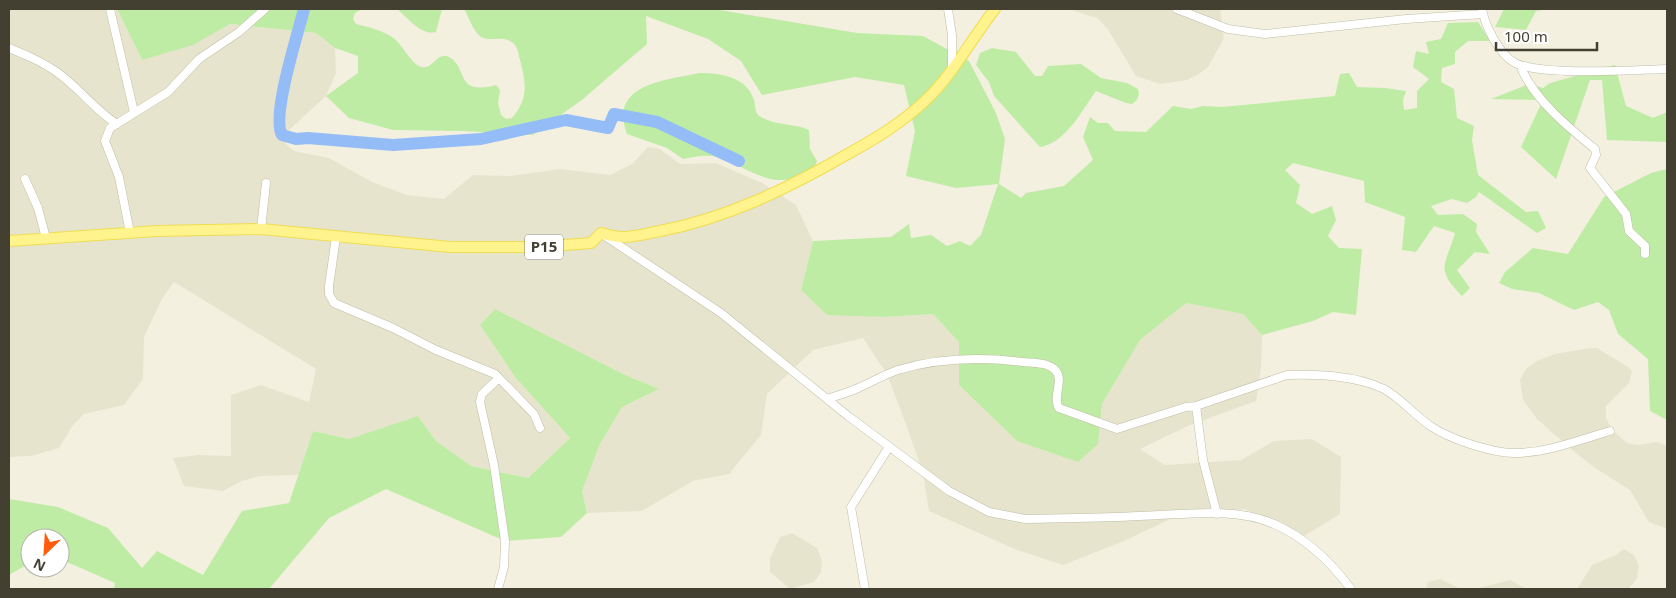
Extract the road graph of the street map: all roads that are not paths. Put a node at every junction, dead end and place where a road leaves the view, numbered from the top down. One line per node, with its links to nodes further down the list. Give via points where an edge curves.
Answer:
1 (110, 9): 11 (street)
2 (265, 9): 11 (street, via 239,32 199,59 168,92)
3 (948, 9): 9 (street)
4 (995, 9): 9 (main road)
5 (1177, 9): 6 (street, via 1228,29 1265,34)
6 (1482, 11): 8 (street, via 1498,46 1508,58)
7 (9, 48): 12 (street, via 54,70)
8 (1524, 66): 10 (street, via 1560,70); 21 (street, via 1522,70 1529,84 1563,121 1595,149 1590,168 1626,214 1629,231 1646,246)
9 (952, 69): 17 (main road, via 927,99 896,125 789,187 723,215 685,226 617,239)
10 (1667, 69)
11 (134, 112): 12 (street)
12 (117, 124): 16 (street, via 106,134 105,141 119,177)
13 (25, 179): 19 (street, via 38,208)
14 (266, 183): 15 (street)
15 (261, 229): 16 (main road, P15); 18 (main road, P15)
16 (130, 232): 19 (main road, P15)
17 (601, 233): 18 (main road, P15, via 592,243 517,247 450,247); 23 (street, via 721,313)
18 (336, 237): 22 (street, via 329,286 334,303)
19 (46, 238): 20 (main road, P15)
20 (9, 241)
21 (1645, 254)
22 (500, 378): 25 (street, via 534,414); 29 (street, via 482,394 480,402 494,465 505,541 504,567)
23 (827, 399): 24 (street, via 898,370 946,361 997,358 1050,366 1057,371 1056,403 1059,408 1117,429); 27 (street)
24 (1196, 406): 26 (street, via 1287,375 1302,374 1364,381 1385,390 1431,426 1495,451 1540,451); 28 (street, via 1203,460)
25 (540, 428)
26 (1610, 430)
27 (889, 447): 28 (street, via 949,491 974,506 1001,516 1025,519); 30 (street, via 851,507)
28 (1217, 514): 31 (street, via 1273,523 1301,538 1328,561)
29 (498, 589)
30 (865, 589)
31 (1351, 589)

